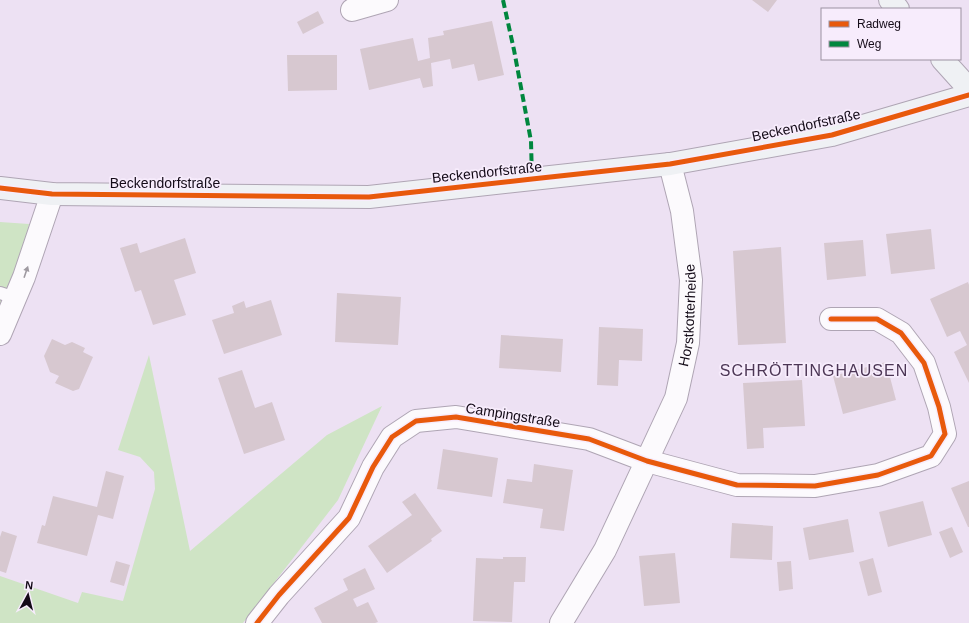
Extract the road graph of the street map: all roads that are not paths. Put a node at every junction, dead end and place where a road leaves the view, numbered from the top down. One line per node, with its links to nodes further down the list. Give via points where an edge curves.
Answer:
1 (387, 0): 4 (street)
2 (890, 0): 3 (street)
3 (897, 8)
4 (352, 10)
5 (943, 60): 6 (street)
6 (969, 89)
7 (969, 95): 8 (street, Beckendorfstraße, via 832,135)
8 (670, 164): 10 (street, Beckendorfstraße, via 369,196); 14 (street, Horstkotterheide, via 682,211 691,280 688,343 676,398)
9 (0, 188): 10 (street, Beckendorfstraße)
10 (52, 194): 11 (street, one-way to 10, via 24,276)
11 (8, 296): 13 (street)
12 (831, 319): 14 (street, via 877,319 900,334 924,363 945,434 931,456 878,474 815,486 737,485)
13 (0, 334)
14 (647, 461): 15 (street, Campingstraße, via 589,439 456,417 416,421 392,437 373,467 349,518); 16 (street, Horstkotterheide, via 605,550)
15 (257, 623)
16 (561, 623)

